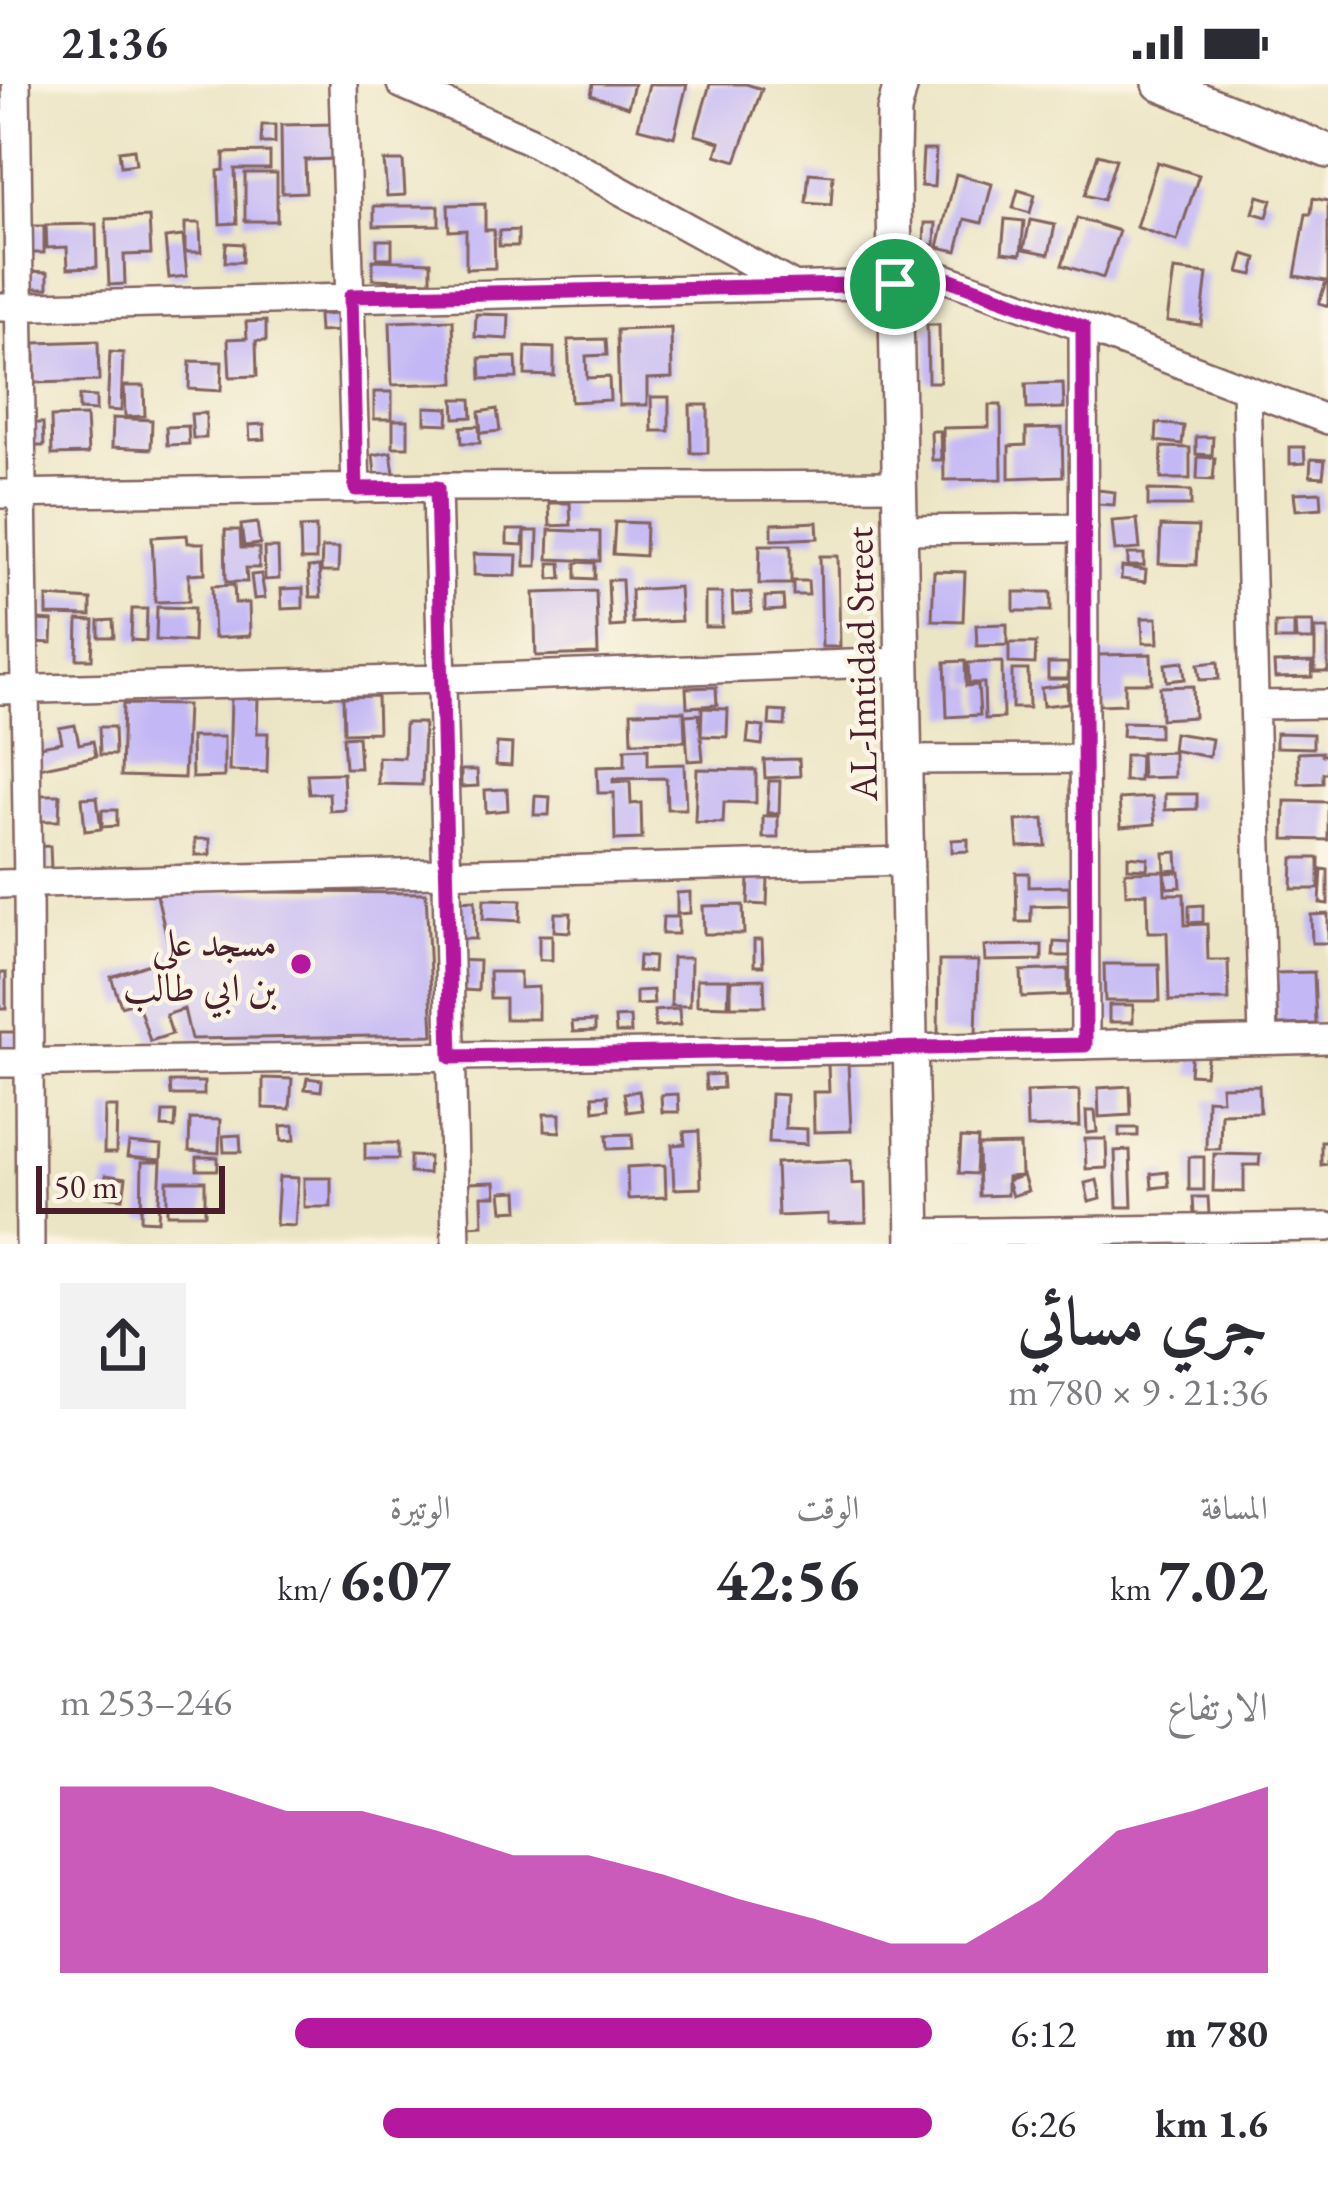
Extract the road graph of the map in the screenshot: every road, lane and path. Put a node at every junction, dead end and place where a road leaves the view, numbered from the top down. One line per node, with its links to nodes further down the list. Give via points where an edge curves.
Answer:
1 (16, 84): 10 (street)
2 (343, 84): 9 (street)
3 (401, 84): 8 (street, via 530,140)
4 (901, 84): 7 (street, AL-Imtidad Street, via 894,111)
5 (1160, 84): 6 (street)
6 (1328, 151)
7 (895, 272): 8 (street); 11 (street); 14 (street, AL-Imtidad Street)
8 (794, 286): 9 (street)
9 (351, 296): 10 (street); 16 (street)
10 (10, 306): 17 (street)
11 (1083, 327): 12 (street); 18 (street)
12 (1246, 389): 13 (street); 24 (street)
13 (1328, 420)
14 (900, 485): 15 (street); 19 (street, AL-Imtidad Street)
15 (437, 488): 16 (street); 21 (street)
16 (356, 489): 17 (street)
17 (12, 494): 22 (street)
18 (1084, 528): 19 (street); 25 (street)
19 (901, 530): 20 (street, AL-Imtidad Street)
20 (904, 662): 21 (street); 26 (street, AL-Imtidad Street)
21 (442, 679): 22 (street); 28 (street)
22 (13, 690): 29 (street)
23 (1328, 704): 24 (street)
24 (1255, 705): 31 (street)
25 (1084, 759): 26 (street); 32 (street)
26 (905, 760): 27 (street, AL-Imtidad Street)
27 (907, 861): 28 (street); 33 (street, AL-Imtidad Street)
28 (447, 872): 29 (street); 34 (street)
29 (14, 884): 35 (street)
30 (1328, 1039): 31 (street)
31 (1263, 1040): 32 (street)
32 (1085, 1045): 33 (street)
33 (910, 1049): 34 (street); 39 (street, AL-Imtidad Street)
34 (451, 1057): 35 (street); 41 (street)
35 (30, 1062): 36 (street); 40 (street)
36 (0, 1063)
37 (1328, 1227): 38 (street)
38 (1162, 1237): 39 (street)
39 (914, 1239)
40 (31, 1244)
41 (456, 1244)

